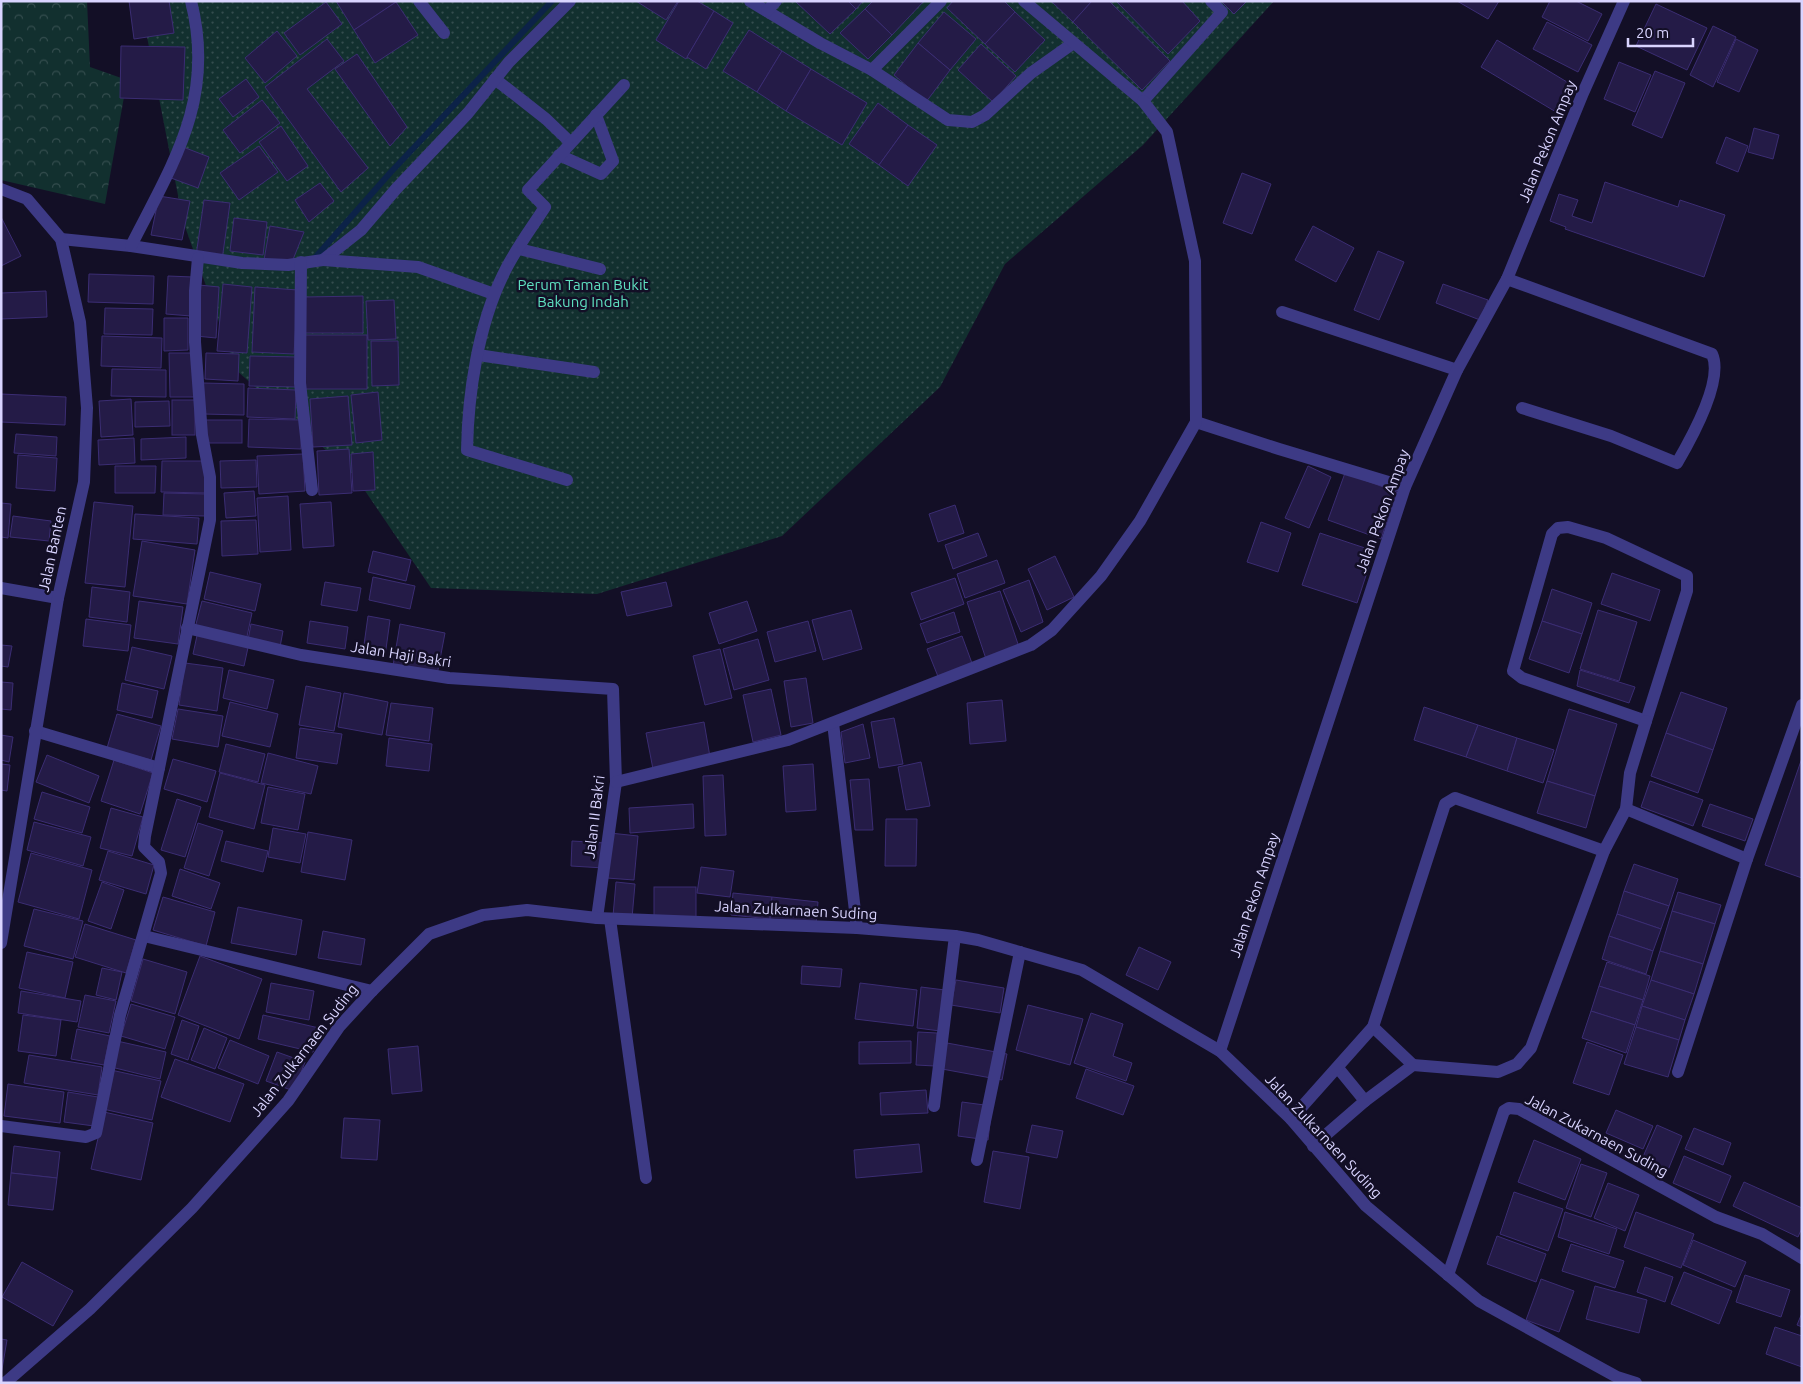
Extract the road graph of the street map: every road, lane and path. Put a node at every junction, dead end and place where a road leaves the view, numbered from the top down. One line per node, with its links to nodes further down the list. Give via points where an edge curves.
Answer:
1 (192, 1): 22 (street, via 198,37 194,110 180,149)
2 (420, 1): 11 (street)
3 (750, 1): 10 (street)
4 (776, 1): 10 (street)
5 (941, 1): 13 (street)
6 (1024, 1): 12 (street)
7 (1211, 1): 16 (street, via 1222,12)
8 (1624, 1): 28 (street, Jalan Pekon Ampay)
9 (565, 3): 14 (street)
10 (767, 11): 13 (street)
11 (444, 33)
12 (1072, 44): 13 (street, via 972,122 948,120); 16 (street)
13 (872, 70)
14 (495, 79): 18 (street); 25 (street, via 361,230)
15 (624, 85): 17 (street)
16 (1143, 101): 35 (street, via 1167,132 1195,261)
17 (596, 115): 18 (street); 19 (street, via 613,161 601,174)
18 (570, 142): 19 (street)
19 (559, 155): 23 (street, via 528,190 545,207)
20 (1, 189): 21 (street, Jalan Banten, via 27,199)
21 (60, 239): 22 (street); 40 (street, Jalan Banten, via 80,322 87,408 84,482)
22 (131, 246): 24 (street)
23 (519, 249): 27 (street); 29 (street)
24 (198, 258): 26 (street, via 288,265); 41 (street, via 195,342 211,512)
25 (323, 260): 26 (street); 29 (street, via 418,267)
26 (301, 262): 38 (street, via 300,383)
27 (600, 269)
28 (1507, 279): 32 (street, Jalan Pekon Ampay); 34 (street, via 1712,354 1715,360 1711,394 1677,463 1611,436)
29 (494, 294): 31 (street)
30 (1282, 312): 32 (street)
31 (478, 355): 33 (street); 36 (street, via 468,409 467,450)
32 (1457, 370): 37 (street, Jalan Pekon Ampay)
33 (594, 372)
34 (1522, 408)
35 (1196, 422): 37 (street); 45 (street, via 1140,521 1101,576 1052,630 1031,644 995,660)
36 (567, 480)
37 (1405, 487): 60 (street, Jalan Pekon Ampay)
38 (312, 490)
39 (1, 588): 40 (street)
40 (58, 598): 46 (street, Jalan Banten)
41 (187, 628): 42 (street, Jalan Haji Bakri, via 301,655 449,678); 47 (street)
42 (612, 689): 48 (street, Jalan II Bakri)
43 (1802, 705): 51 (street)
44 (1646, 721): 44 (street, via 1687,591 1687,576 1606,538 1568,527 1558,528 1552,534 1513,671 1522,678); 49 (street, via 1630,772)
45 (833, 723): 48 (street, via 788,740); 53 (street)
46 (34, 731): 47 (street); 56 (street, Jalan Banten)
47 (159, 768): 54 (street, via 144,847 159,862 161,873)
48 (616, 782): 52 (street, Jalan II Bakri)
49 (1626, 809): 50 (street); 51 (street)
50 (1604, 851): 59 (street, via 1455,798 1449,800 1445,804); 61 (street, via 1531,1048 1517,1064 1498,1072)
51 (1747, 859): 63 (street)
52 (604, 918): 53 (street, Jalan Zulkarnaen Suding); 58 (street, Jalan Zulkarnaen Suding, via 527,910 483,915 429,934); 70 (street, Jalan II Bakri)
53 (857, 928): 55 (street, Jalan Zulkarnaen Suding)
54 (144, 936): 58 (street); 67 (street, via 120,1015 96,1133 86,1137)
55 (955, 936): 57 (street, Jalan Zulkarnaen Suding); 65 (street)
56 (1, 944)
57 (1020, 952): 60 (street, Jalan Zulkarnaen Suding, via 1082,970); 69 (street)
58 (372, 991): 73 (street, Jalan Zulkarnaen Suding, via 339,1027 288,1102 192,1208 90,1309)
59 (1373, 1027): 61 (street); 62 (street)
60 (1220, 1051): 66 (street, Jalan Zulkarnaen Suding)
61 (1413, 1065): 64 (street)
62 (1338, 1068): 64 (street); 66 (street)
63 (1678, 1072)
64 (1365, 1101): 68 (street)
65 (934, 1106)
66 (1291, 1119): 68 (street, Jalan Zulkarnaen Suding)
67 (1, 1126)
68 (1313, 1146): 72 (street, Jalan Zulkarnaen Suding, via 1366,1206)
69 (977, 1160)
70 (646, 1178)
71 (1802, 1258): 72 (street, Jalan Zukarnaen Suding, via 1762,1234 1716,1217 1519,1109 1509,1108 1504,1111)
72 (1448, 1275): 74 (street, Jalan Zulkarnaen Suding, via 1479,1301 1617,1377)
73 (5, 1383)
74 (1636, 1383)

